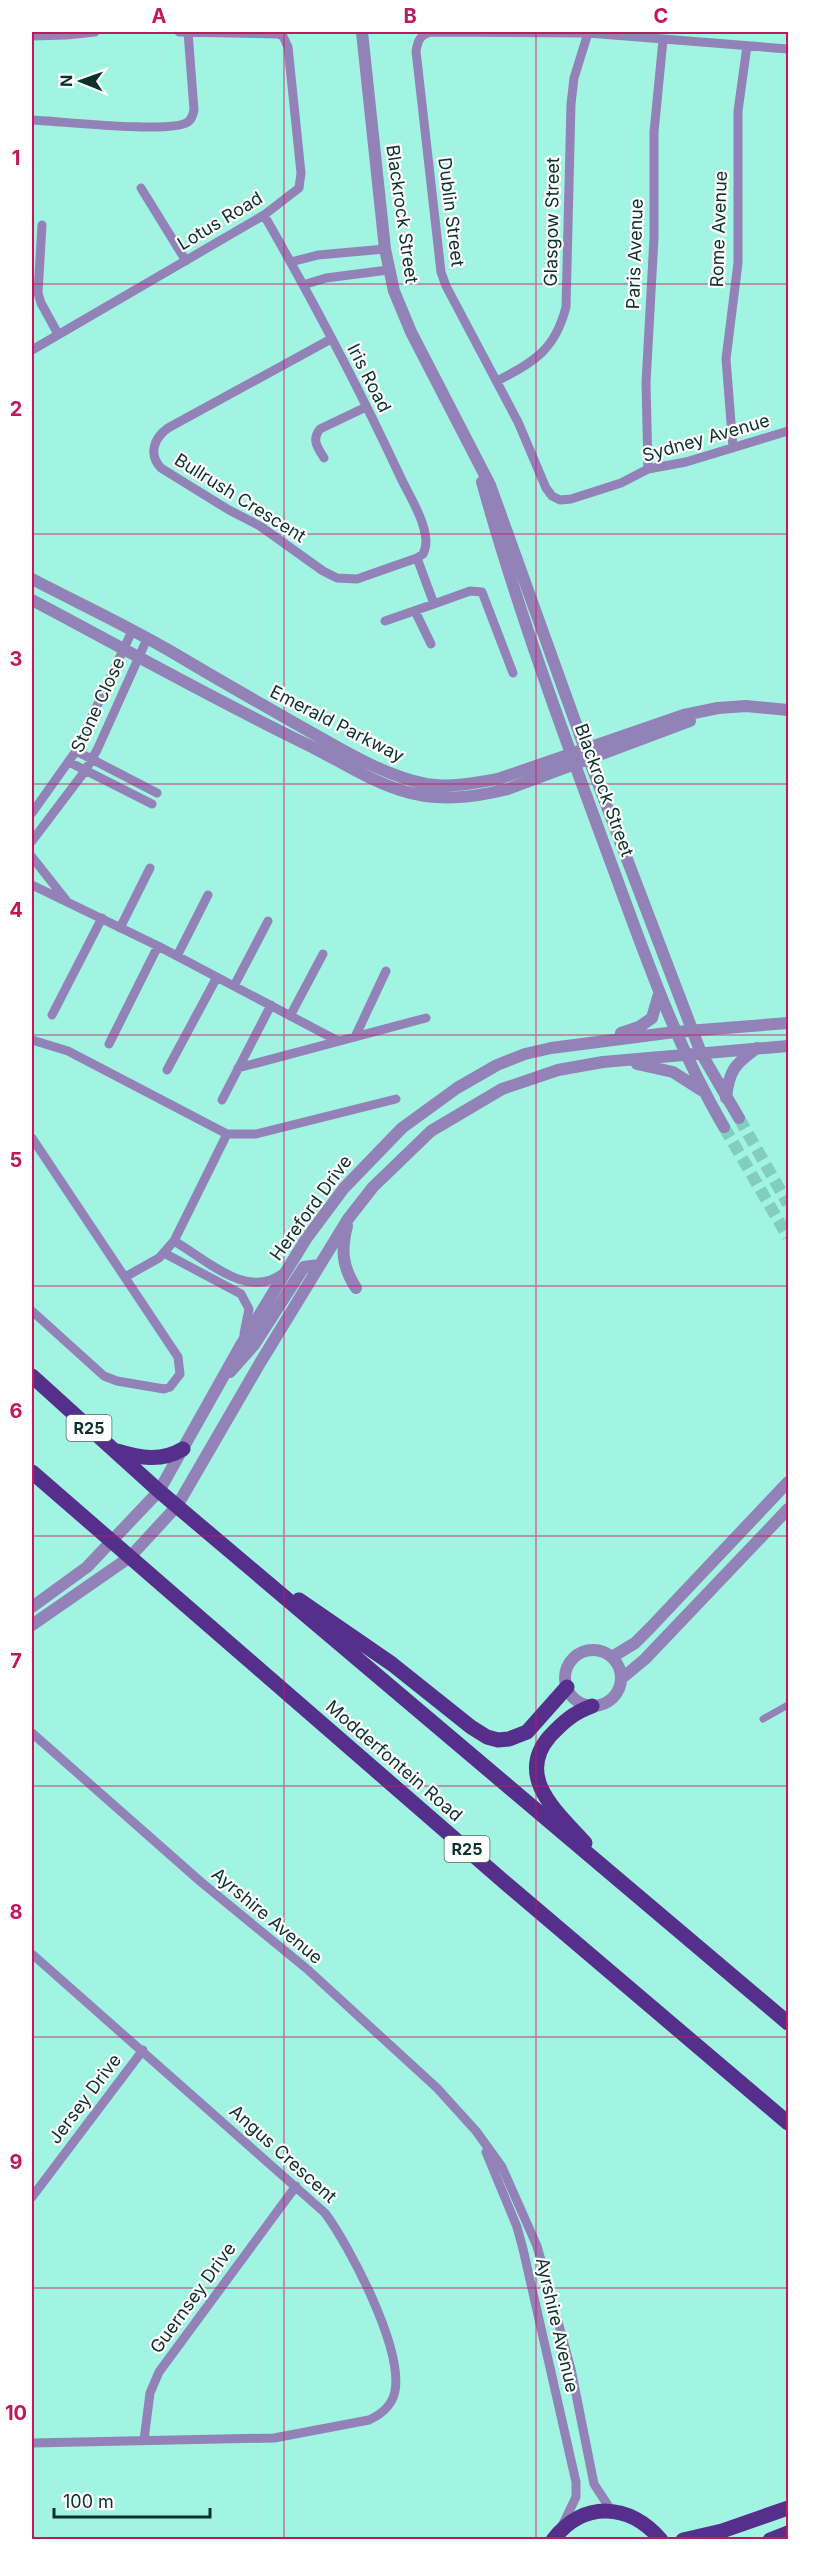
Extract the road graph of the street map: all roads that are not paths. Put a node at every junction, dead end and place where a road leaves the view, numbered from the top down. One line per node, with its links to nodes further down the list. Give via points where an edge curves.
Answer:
1 (95, 32): 7 (street)
2 (178, 32): 3 (street)
3 (188, 32): 11 (street, via 194,110 188,122 174,126 87,125); 13 (street, Lotus Road, via 284,36 301,181 294,194)
4 (362, 32): 15 (street, Blackrock Street)
5 (588, 33): 6 (street); 23 (street, Glasgow Street, via 574,78 571,104 564,318 541,356); 23 (street, Dublin Street, via 431,32 420,38 416,51 441,272)
6 (630, 34): 8 (street)
7 (32, 36)
8 (663, 40): 9 (street); 29 (street, Paris Avenue, via 654,132 654,238 646,373)
9 (747, 46): 10 (street); 26 (street, Rome Avenue, via 738,111 738,263 726,359)
10 (789, 50)
11 (32, 120)
12 (141, 188): 16 (street)
13 (264, 215): 16 (street, Lotus Road); 17 (street, Iris Road)
14 (42, 225): 20 (street, via 38,293)
15 (385, 249): 17 (street, via 318,255); 18 (street, Blackrock Street)
16 (186, 261): 20 (street, Lotus Road)
17 (291, 262): 19 (street, Iris Road)
18 (388, 270): 19 (street); 27 (street, Blackrock Street, via 411,332)
19 (303, 285): 21 (street, Iris Road)
20 (58, 334): 22 (street, Lotus Road)
21 (331, 339): 24 (street, Iris Road); 31 (street, Bullrush Crescent, via 168,428 155,442 155,461 337,578 357,579)
22 (32, 350)
23 (497, 381): 30 (street, Dublin Street)
24 (366, 407): 28 (street, via 320,429 315,439); 31 (street, Iris Road, via 420,519 426,548)
25 (789, 430): 26 (street, Sydney Avenue)
26 (733, 448): 29 (street, Sydney Avenue)
27 (475, 455): 46 (street, Blackrock Street, via 504,519); 47 (street, Blackrock Street, via 523,619)
28 (324, 458)
29 (648, 470): 30 (street, Sydney Avenue, via 621,483 561,500 552,496)
30 (541, 476)
31 (417, 558): 34 (street)
32 (32, 579): 37 (street, Emerald Parkway)
33 (32, 600): 40 (street, Emerald Parkway)
34 (434, 604): 35 (street); 42 (street, via 470,591 482,592)
35 (416, 611): 36 (street); 39 (street)
36 (385, 621)
37 (132, 631): 38 (street, Emerald Parkway); 40 (street, Stone Close)
38 (147, 639): 41 (street, Stone Close); 47 (street, Emerald Parkway, via 334,745 400,777 437,786 475,783)
39 (431, 644)
40 (124, 648): 41 (street, Emerald Parkway); 45 (street, Stone Close)
41 (139, 656): 47 (street, Emerald Parkway, via 260,722 400,790 456,798 483,795 508,789); 48 (street, Stone Close)
42 (513, 673)
43 (789, 710): 46 (street, Emerald Parkway, via 746,706 706,710)
44 (789, 718): 46 (street, Emerald Parkway, via 752,712 709,715)
45 (76, 751): 48 (street); 49 (street, Stone Close)
46 (587, 754): 47 (street, Emerald Parkway); 75 (street, Blackrock Street)
47 (573, 759): 69 (street, Blackrock Street)
48 (92, 760): 50 (street, Stone Close); 51 (street)
49 (69, 762): 50 (street); 53 (street, Stone Close)
50 (85, 771): 52 (street); 54 (street, Stone Close)
51 (157, 794)
52 (152, 804)
53 (32, 813)
54 (32, 841)
55 (32, 858): 59 (street)
56 (150, 868): 62 (street)
57 (32, 885): 59 (street)
58 (208, 895): 65 (street)
59 (66, 900): 60 (street)
60 (102, 918): 62 (street); 71 (street)
61 (268, 921): 68 (street)
62 (120, 928): 63 (street)
63 (158, 946): 65 (street); 80 (street)
64 (323, 954): 72 (street)
65 (177, 956): 67 (street)
66 (386, 971): 77 (street)
67 (217, 977): 68 (street); 88 (street)
68 (234, 986): 70 (street)
69 (659, 992): 76 (street, Blackrock Street); 81 (street, via 655,1012 646,1023 630,1031)
70 (271, 1005): 72 (street); 87 (street)
71 (52, 1015)
72 (291, 1016): 79 (street)
73 (426, 1018): 77 (street)
74 (789, 1023): 75 (street, Hereford Drive)
75 (692, 1030): 76 (street, Hereford Drive); 84 (street, Blackrock Street)
76 (675, 1032): 81 (street, Hereford Drive); 85 (street, Blackrock Street)
77 (355, 1037): 79 (street)
78 (32, 1040): 95 (street, via 68,1051)
79 (338, 1041): 87 (street)
80 (109, 1044)
81 (576, 1044): 101 (street, Hereford Drive, via 525,1054 497,1065 402,1128 344,1188)
82 (789, 1046): 83 (street, Hereford Drive)
83 (758, 1047): 84 (street, Hereford Drive); 90 (street, via 734,1067)
84 (701, 1053): 85 (street, Hereford Drive); 90 (street, Blackrock Street)
85 (685, 1054): 86 (street, Hereford Drive); 89 (street, Blackrock Street)
86 (603, 1062): 89 (street, via 665,1069); 97 (street, Hereford Drive, via 532,1077 465,1109 406,1153)
87 (238, 1068): 92 (street)
88 (167, 1070)
89 (704, 1092): 94 (street, Blackrock Street)
90 (726, 1098): 93 (street, Blackrock Street)
91 (396, 1099): 95 (street, via 256,1134)
92 (222, 1100)
93 (739, 1118)
94 (724, 1127)
95 (227, 1134): 98 (street)
96 (32, 1138): 102 (street)
97 (348, 1219): 100 (street, Hereford Drive); 103 (street, via 343,1257)
98 (174, 1241): 99 (street); 101 (street, via 250,1284 274,1280)
99 (164, 1253): 102 (street); 105 (street, via 241,1294 249,1309)
100 (319, 1265): 107 (street, via 304,1267 254,1345); 113 (street, Hereford Drive)
101 (287, 1269): 105 (street, Hereford Drive)
102 (124, 1277): 104 (street, via 178,1357 180,1374 170,1388 104,1377)
103 (356, 1287)
104 (32, 1311)
105 (241, 1345): 107 (street, Hereford Drive)
106 (32, 1376): 109 (main road, R25)
107 (222, 1379): 108 (street, Hereford Drive)
108 (183, 1449): 109 (main road, via 154,1458); 112 (street, Hereford Drive)
109 (114, 1450): 112 (main road, R25)
110 (32, 1472): 115 (main road, Modderfontein Road / R25)
111 (789, 1482): 120 (street, via 651,1627)
112 (159, 1491): 113 (main road, R25); 115 (street, Hereford Drive)
113 (177, 1506): 116 (street, Hereford Drive); 117 (main road, R25)
114 (789, 1509): 121 (street, via 645,1659)
115 (112, 1541): 116 (main road, Modderfontein Road / R25); 118 (street, Hereford Drive, via 87,1567)
116 (129, 1557): 119 (street, Hereford Drive); 131 (main road, Modderfontein Road / R25)
117 (267, 1583): 122 (main road, via 317,1611 487,1737 509,1739 527,1732); 127 (main road, R25)
118 (32, 1608)
119 (32, 1625)
120 (612, 1657): 121 (street, via 619,1666); 122 (street, via 599,1651 581,1653 569,1665)
121 (621, 1679): 123 (street, via 610,1701)
122 (567, 1687): 123 (street, via 574,1699)
123 (592, 1706): 127 (main road, via 566,1719 542,1745 536,1767 538,1783 558,1813)
124 (789, 1706): 125 (street)
125 (763, 1719)
126 (32, 1733): 132 (street, Ayrshire Avenue, via 201,1882 307,1969 437,2088)
127 (622, 1884): 129 (main road, R25)
128 (32, 1954): 130 (street, Angus Crescent)
129 (789, 2023)
130 (143, 2050): 133 (street, Angus Crescent); 134 (street, Jersey Drive)
131 (789, 2123)
132 (476, 2131): 138 (street, Ayrshire Avenue, via 502,2167 537,2246 571,2369 594,2484); 140 (street, Ayrshire Avenue, via 517,2227 576,2482 572,2510)
133 (296, 2186): 135 (street, Guernsey Drive, via 159,2372 150,2393); 135 (street, Angus Crescent, via 335,2226 372,2299 394,2367 396,2389 387,2409 369,2420 290,2436)
134 (32, 2197)
135 (144, 2440): 136 (street, Angus Crescent)
136 (32, 2443)
137 (789, 2508): 142 (main road)
138 (611, 2510): 140 (main road, via 588,2513); 141 (main road, via 638,2518)
139 (789, 2533): 143 (main road)
140 (556, 2535)
141 (661, 2540)
142 (683, 2540)
143 (770, 2540)

